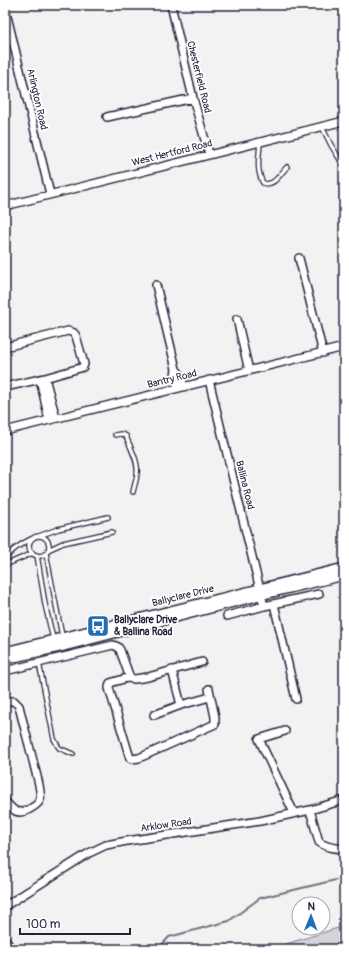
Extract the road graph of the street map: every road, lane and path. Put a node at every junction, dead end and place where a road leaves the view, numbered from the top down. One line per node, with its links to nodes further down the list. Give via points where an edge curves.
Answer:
1 (171, 5): 3 (street, Chesterfield Road)
2 (5, 8): 11 (street, Arlington Road)
3 (193, 98): 4 (street); 8 (street, Chesterfield Road)
4 (107, 117)
5 (344, 121): 6 (street, West Hertford Road)
6 (322, 126): 7 (street, West Hertford Road); 9 (lane)
7 (260, 141): 8 (street, West Hertford Road); 10 (lane, via 258,170 263,183 275,181)
8 (209, 154): 11 (street, West Hertford Road)
9 (344, 166)
10 (286, 167)
11 (50, 194): 12 (street, West Hertford Road)
12 (5, 206)
13 (300, 258): 18 (street)
14 (156, 285): 23 (street, via 176,369 180,374)
15 (237, 319): 19 (street)
16 (5, 347): 20 (street, via 68,331 74,333 84,364 82,367)
17 (344, 347): 18 (street, Bantry Road)
18 (323, 352): 19 (street, Bantry Road)
19 (249, 371): 21 (street, Bantry Road)
20 (42, 378): 22 (street); 24 (street)
21 (209, 380): 23 (street, Bantry Road); 38 (street, Ballina Road)
22 (5, 387)
23 (181, 387): 24 (street, Bantry Road)
24 (53, 419): 25 (street, Bantry Road)
25 (5, 431)
26 (115, 435): 27 (lane, via 126,436 136,461 138,473)
27 (133, 492)
28 (108, 517): 30 (lane)
29 (112, 532): 32 (lane, via 63,543)
30 (39, 536): 31 (lane); 32 (lane, via 49,544)
31 (33, 538): 33 (lane, via 29,546); 34 (lane, via 8,554)
32 (47, 552): 33 (lane, via 43,555); 43 (lane)
33 (35, 554): 35 (lane); 43 (lane, via 45,604)
34 (5, 559)
35 (5, 565)
36 (344, 568): 38 (street, Ballyclare Drive)
37 (344, 575): 38 (street, Ballyclare Drive)
38 (260, 592): 41 (street, Ballina Road); 43 (street, Ballyclare Drive)
39 (319, 594): 40 (street)
40 (274, 604): 41 (street); 55 (street)
41 (264, 606): 42 (street)
42 (227, 616)
43 (59, 643): 44 (street, Ballyclare Drive); 45 (lane); 46 (street, Ballyclare Drive); 47 (lane)
44 (5, 652)
45 (68, 656): 47 (street); 52 (street, via 115,645 120,650)
46 (5, 658)
47 (59, 658): 49 (street)
48 (202, 662): 50 (street)
49 (39, 663): 51 (street); 60 (lane, via 54,739 59,748)
50 (172, 670): 52 (street, via 142,678); 57 (street)
51 (5, 671)
52 (130, 678): 54 (street, via 111,682 109,687 128,755 132,759 214,725)
53 (209, 689): 54 (street)
54 (210, 697): 57 (street)
55 (296, 699)
56 (5, 701): 62 (street, via 14,701 19,706 40,795 38,803 23,812 14,810)
57 (181, 705): 58 (street)
58 (154, 715)
59 (285, 731): 64 (street, via 259,739)
60 (73, 754)
61 (344, 800): 63 (street, Arklow Road)
62 (5, 801)
63 (310, 810): 64 (street, Arklow Road); 65 (street, via 319,842)
64 (294, 813): 66 (street, Arklow Road, via 260,821 106,845)
65 (344, 849)
66 (5, 906)
67 (5, 939): 68 (street)
68 (11, 949)

